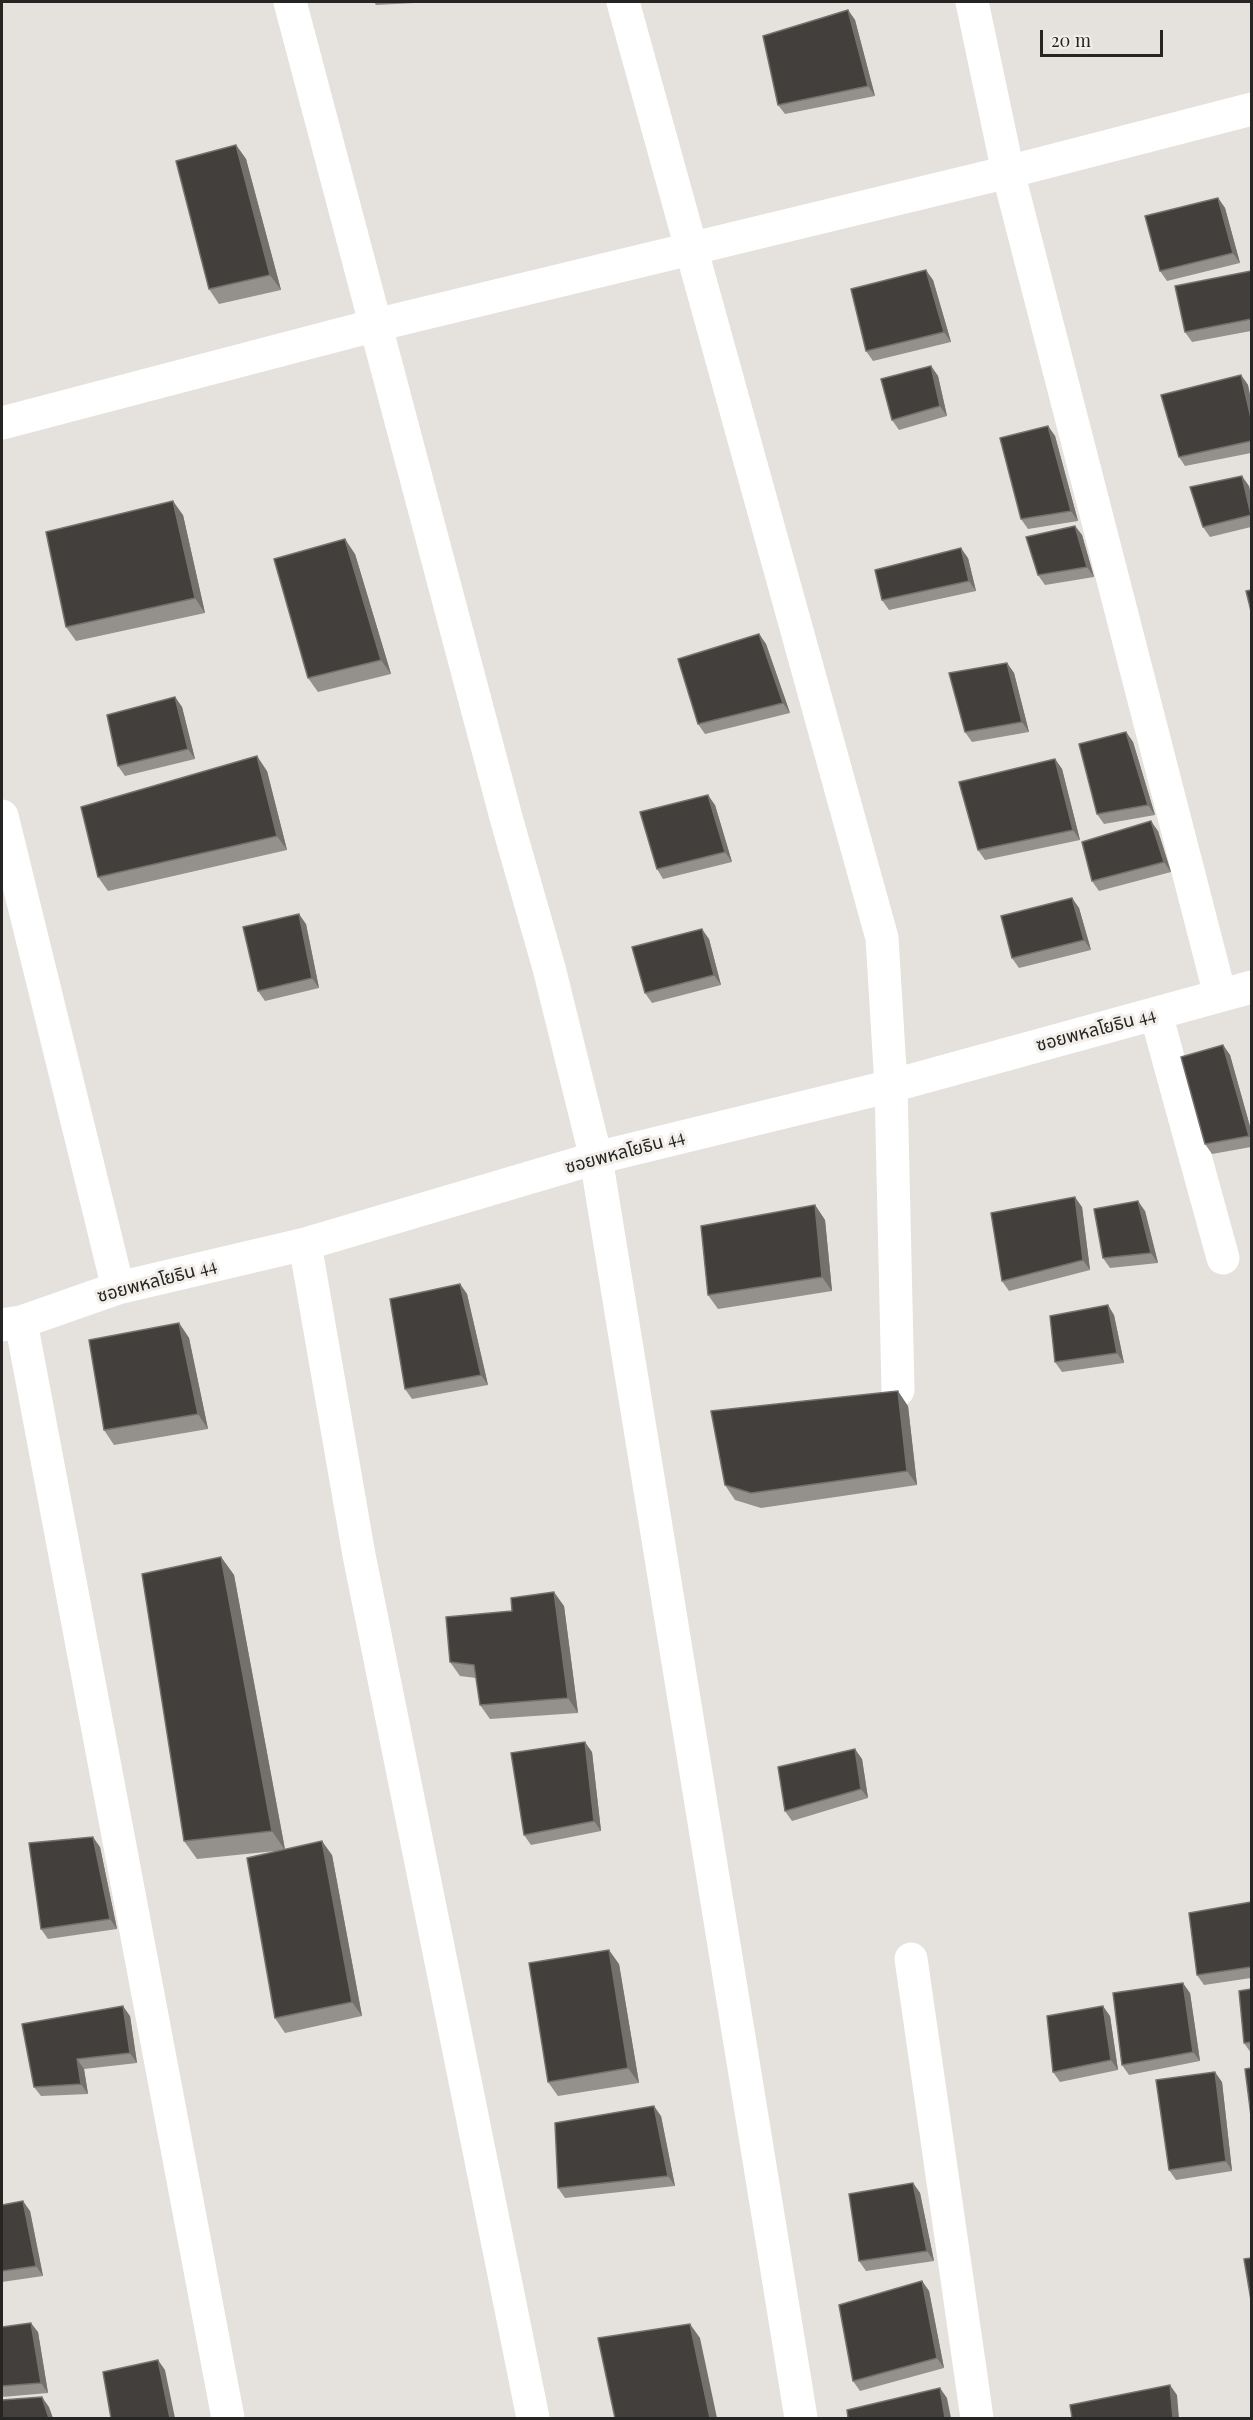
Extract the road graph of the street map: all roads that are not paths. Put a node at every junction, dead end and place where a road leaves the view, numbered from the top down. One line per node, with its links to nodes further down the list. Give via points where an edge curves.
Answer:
1 (290, 2): 7 (street)
2 (623, 2): 6 (street)
3 (972, 2): 5 (street)
4 (1251, 109): 5 (street)
5 (1008, 172): 6 (street); 10 (street)
6 (692, 248): 7 (street); 12 (street, via 882,938)
7 (376, 325): 8 (street); 13 (street, via 549,968)
8 (2, 423)
9 (2, 816): 16 (street)
10 (1236, 991): 11 (street, ซอยพหลโยธิน 44)
11 (1156, 1014): 12 (street, ซอยพหลโยธิน 44); 15 (street)
12 (891, 1086): 13 (street, ซอยพหลโยธิน 44); 18 (street)
13 (596, 1158): 14 (street, ซอยพหลโยธิน 44); 22 (street)
14 (305, 1244): 16 (street, ซอยพหลโยธิน 44); 21 (street, via 360,1556)
15 (1223, 1258)
16 (118, 1288): 17 (street, ซอยพหลโยธิน 44)
17 (11, 1324): 20 (street)
18 (898, 1390)
19 (910, 1959): 23 (street)
20 (228, 2418)
21 (533, 2418)
22 (801, 2418)
23 (977, 2418)

